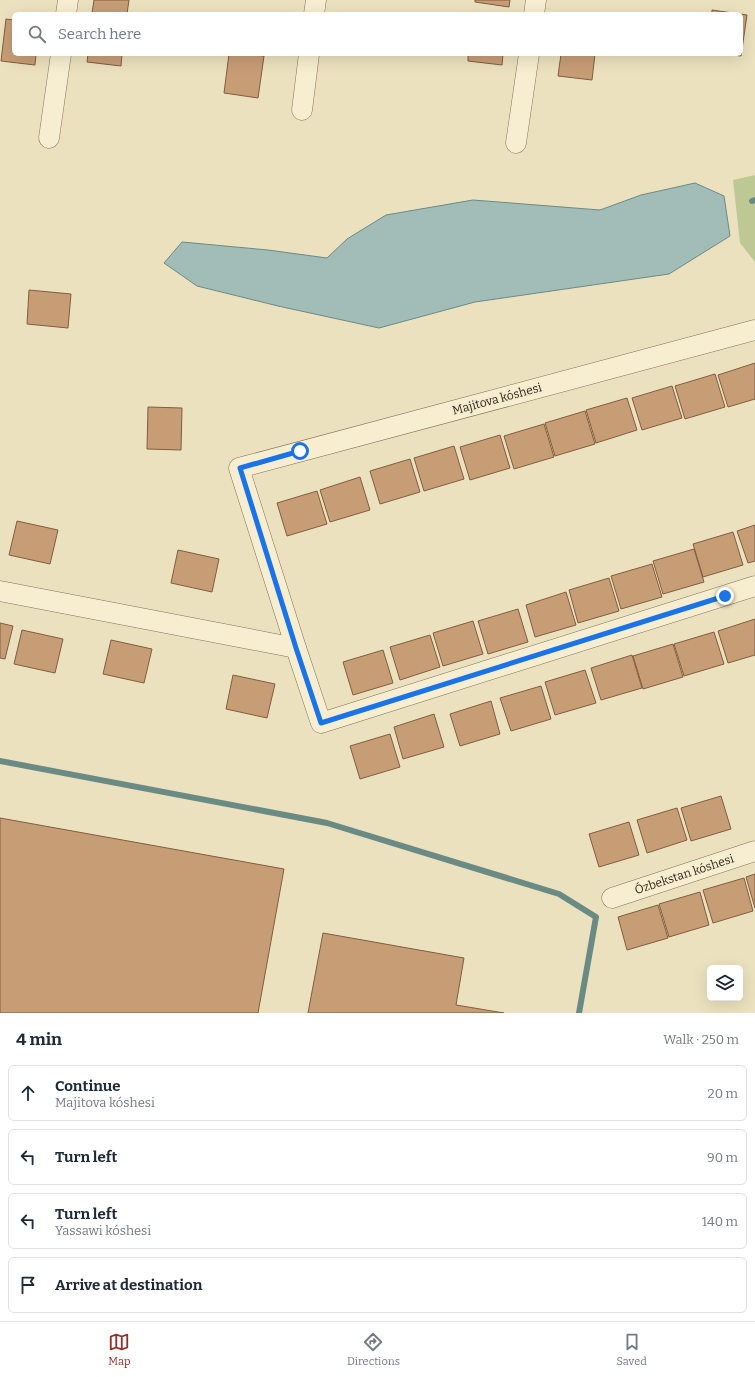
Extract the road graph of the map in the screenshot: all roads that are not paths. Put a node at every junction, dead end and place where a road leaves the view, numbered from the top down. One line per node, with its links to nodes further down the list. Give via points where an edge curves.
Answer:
1 (68, 0): 4 (street)
2 (316, 0): 5 (street)
3 (536, 0): 6 (street)
4 (66, 12)
5 (314, 12)
6 (534, 12)
7 (61, 56): 11 (street)
8 (309, 56): 10 (street)
9 (529, 56): 12 (street)
10 (302, 110)
11 (49, 138)
12 (516, 143)
13 (755, 330): 16 (street, Majitova kóshesi, via 240,468)
14 (755, 586): 16 (street, via 321,723)
15 (0, 591): 16 (street)
16 (296, 648)
17 (755, 851): 18 (street, Ózbekstan kóshesi)
18 (612, 898)

